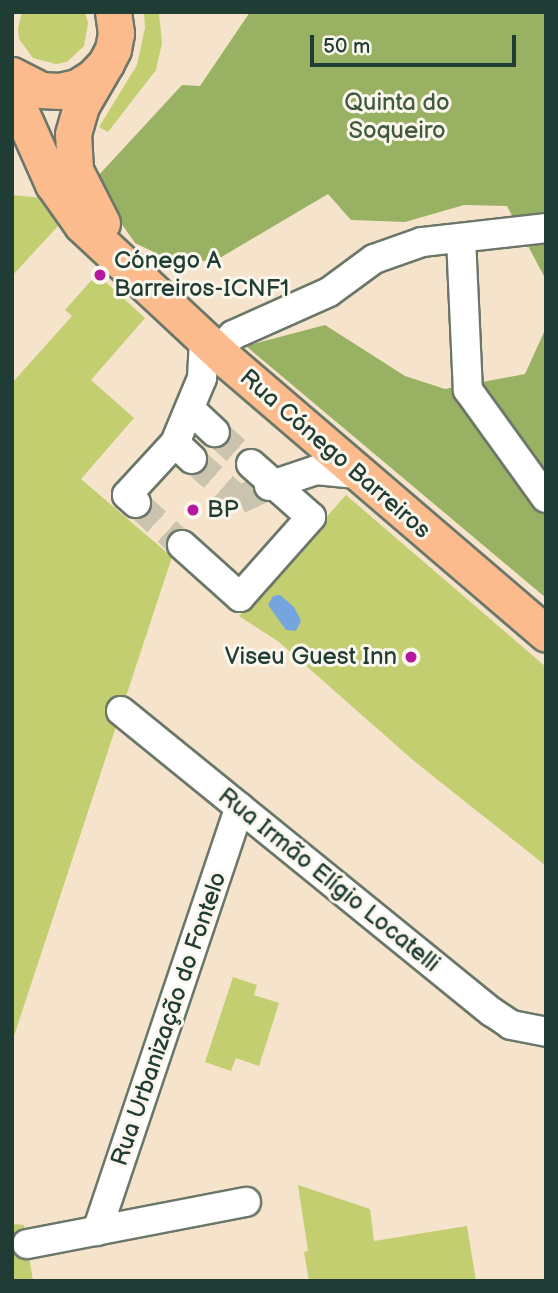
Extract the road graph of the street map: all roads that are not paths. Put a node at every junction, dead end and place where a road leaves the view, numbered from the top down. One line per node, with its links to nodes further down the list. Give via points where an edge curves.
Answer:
1 (113, 12): 2 (main road, Rua Cónego Barreiros, via 116,33)
2 (106, 64): 3 (main road, via 77,87 60,91 41,90); 7 (main road, Rua Cónego Barreiros, via 76,119 75,170)
3 (12, 75)
4 (12, 92): 7 (main road, Rua Cónego Barreiros, via 66,205)
5 (546, 228): 6 (street)
6 (461, 238): 8 (street, via 422,242 374,259 329,292); 14 (street, via 468,390)
7 (129, 268): 8 (main road, Rua Cónego Barreiros)
8 (210, 346): 9 (street); 12 (main road, Rua Cónego Barreiros)
9 (190, 409): 10 (street); 15 (street, via 183,451 127,495)
10 (215, 432)
11 (251, 464): 13 (street)
12 (358, 474): 13 (street, via 316,470); 17 (main road, Rua Cónego Barreiros)
13 (271, 485): 16 (street, via 311,517 240,597)
14 (546, 498)
15 (136, 503)
16 (183, 545)
17 (546, 634)
18 (121, 711): 19 (street, Rua Irmão Elígio Locatelli)
19 (240, 807): 20 (street, Rua Irmão Elígio Locatelli, via 492,1012 511,1025); 22 (street, Rua Urbanização do Fontelo)
20 (546, 1032)
21 (246, 1202): 22 (street)
22 (97, 1231): 23 (street)
23 (27, 1244)

